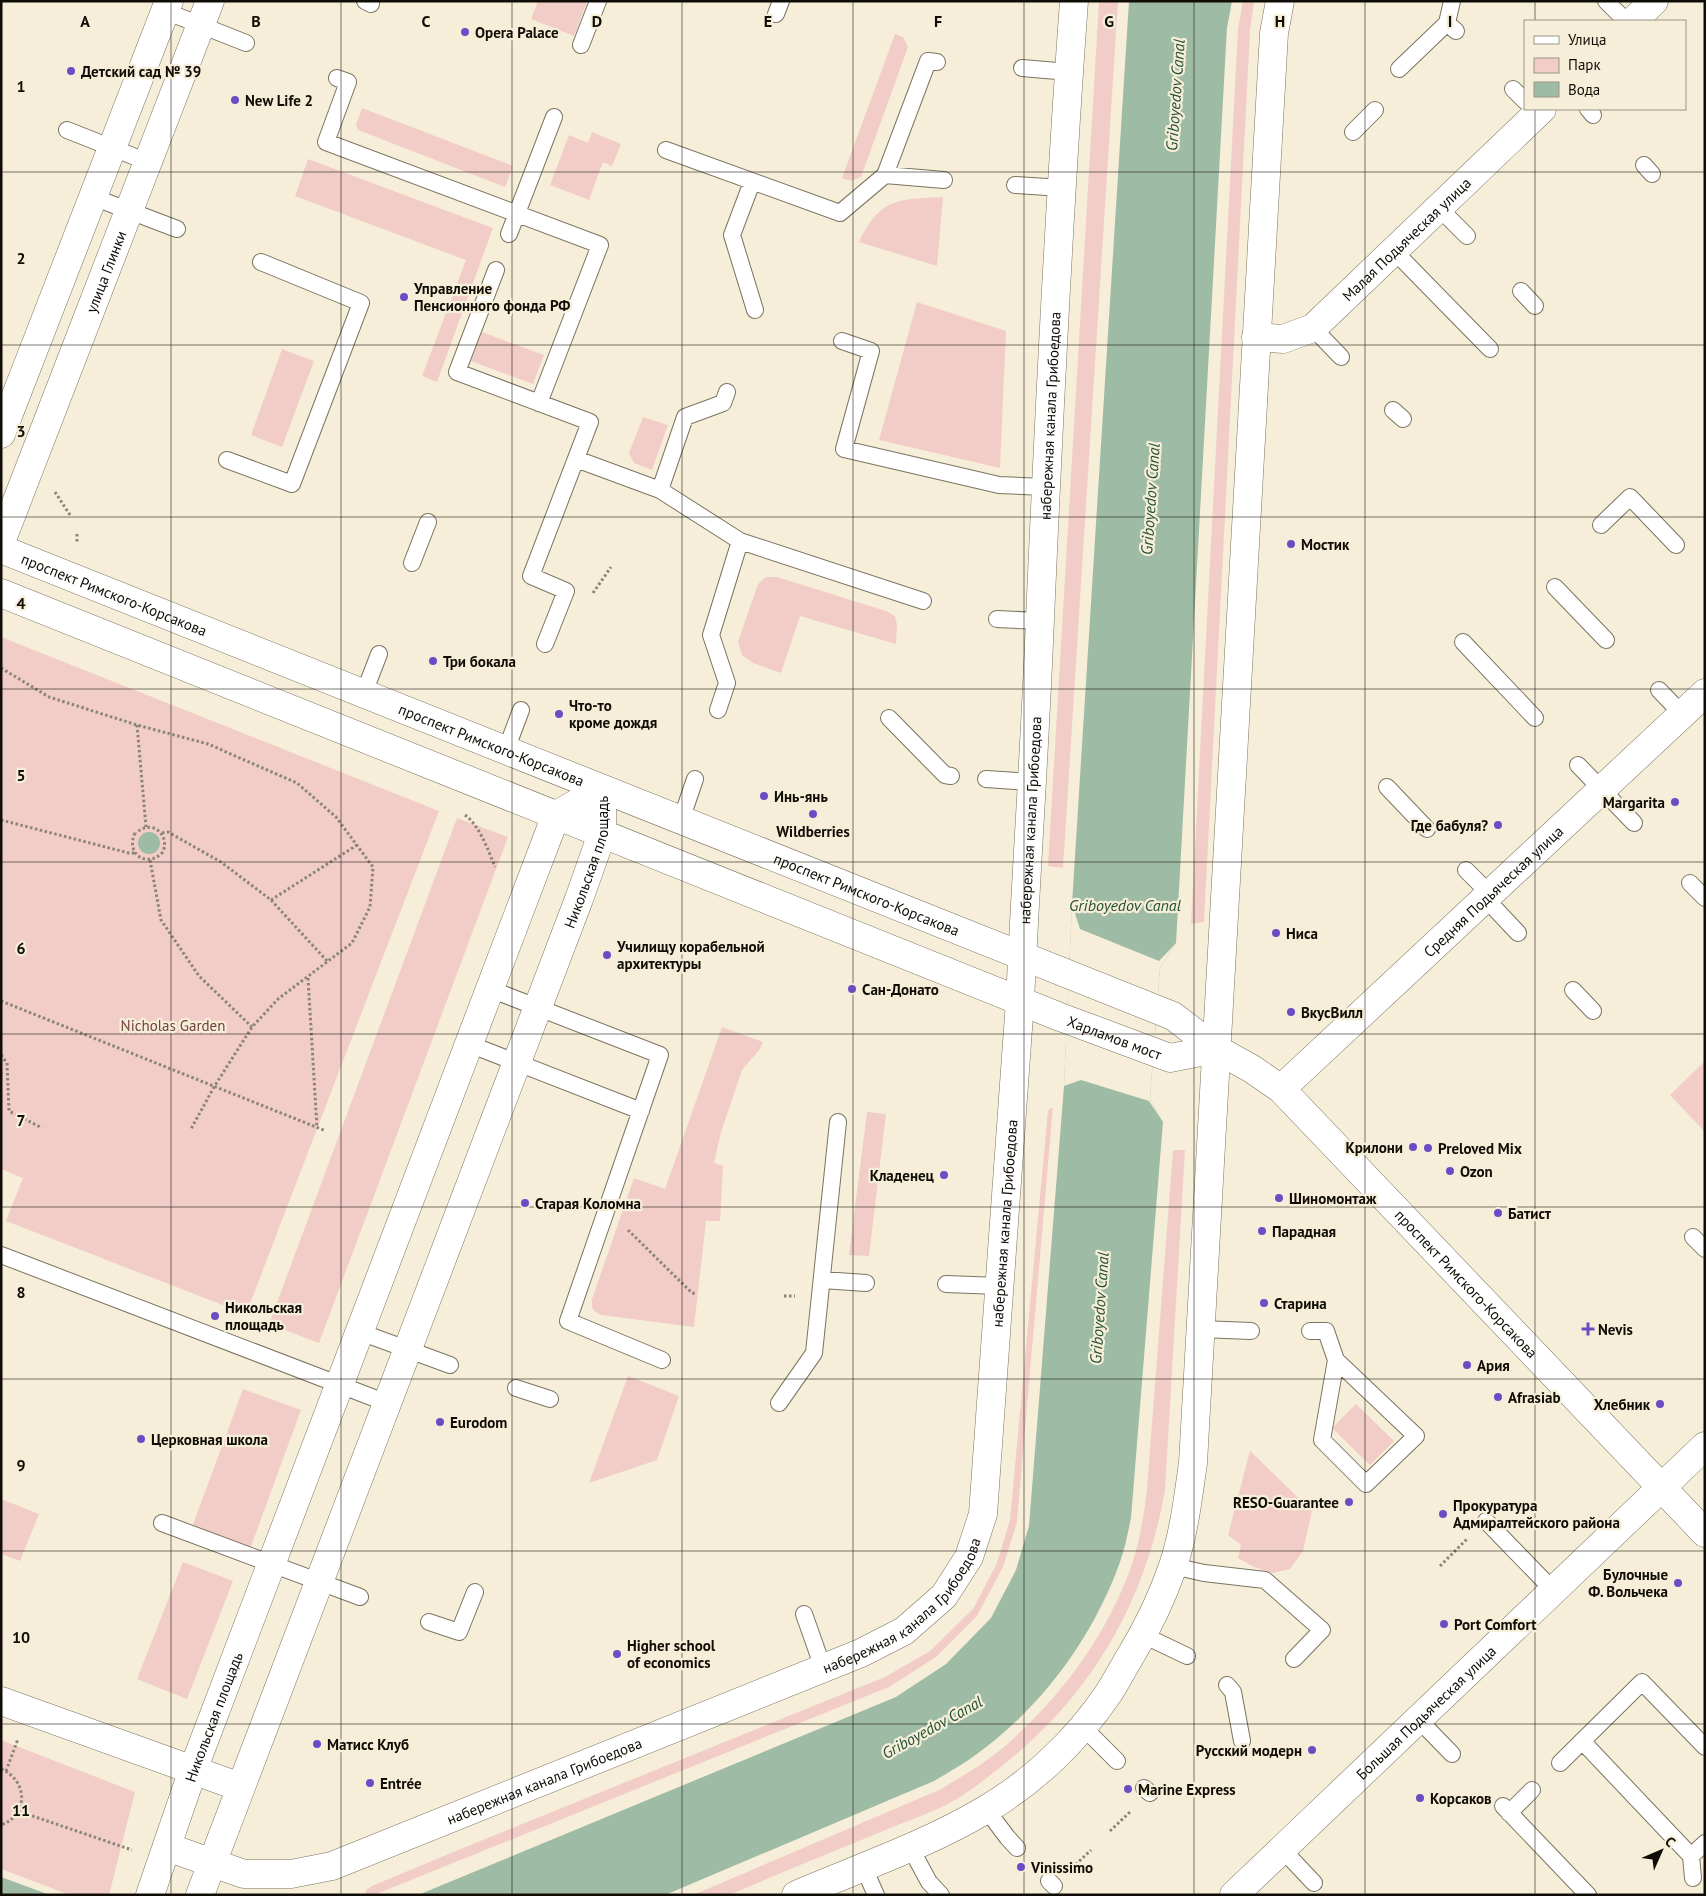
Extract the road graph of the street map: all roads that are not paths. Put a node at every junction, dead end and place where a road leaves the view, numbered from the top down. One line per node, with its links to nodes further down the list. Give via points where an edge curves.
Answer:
1 (598, 1): 12 (lane)
2 (1074, 1): 16 (street, набережная канала Грибоедова)
3 (1280, 1): 47 (street, via 1274,33)
4 (1452, 1): 15 (lane, via 1452,27)
5 (1606, 1): 9 (lane)
6 (1654, 1): 10 (street)
7 (167, 6): 8 (lane); 25 (street)
8 (206, 13): 11 (lane); 27 (street, улица Глинки)
9 (1625, 20)
10 (1634, 20)
11 (246, 43)
12 (581, 45)
13 (937, 62): 28 (lane, via 928,61)
14 (1022, 68): 16 (lane)
15 (1399, 69)
16 (1069, 72): 32 (street, набережная канала Грибоедова)
17 (337, 78): 36 (lane, via 348,82 326,142)
18 (1513, 89): 19 (lane)
19 (1524, 99)
20 (1375, 110): 24 (lane)
21 (1532, 110): 34 (street, Малая Подьяческая улица)
22 (554, 116): 36 (lane)
23 (67, 130): 25 (lane)
24 (1354, 132)
25 (112, 148): 27 (lane); 33 (street)
26 (666, 150): 30 (lane)
27 (148, 162): 35 (street, улица Глинки)
28 (885, 175): 29 (lane); 30 (lane, via 840,213)
29 (944, 180)
30 (752, 182): 45 (lane, via 732,235)
31 (1015, 185): 32 (lane)
32 (1062, 188): 56 (street, набережная канала Грибоедова)
33 (93, 197): 35 (lane); 53 (street)
34 (1440, 208): 39 (lane); 40 (street, Малая Подьяческая улица)
35 (130, 211): 37 (lane); 61 (street, улица Глинки)
36 (517, 214): 38 (lane); 52 (lane, via 600,245)
37 (177, 229)
38 (509, 234)
39 (1467, 236)
40 (1394, 251): 46 (street, Малая Подьяческая улица); 49 (lane)
41 (261, 262): 55 (lane, via 361,303 292,484)
42 (496, 270): 52 (lane, via 457,372)
43 (1521, 291): 44 (lane)
44 (1535, 306)
45 (757, 315)
46 (1313, 328): 47 (street, Малая Подьяческая улица, via 1282,339); 50 (lane)
47 (1256, 337): 108 (street)
48 (842, 341): 56 (lane, via 871,351 844,449 999,485)
49 (1490, 349)
50 (1342, 357)
51 (727, 392): 57 (lane, via 723,403 684,417)
52 (539, 404): 54 (lane, via 590,422)
53 (1, 434)
54 (576, 459): 57 (lane); 72 (lane, via 531,576 566,590)
55 (227, 460)
56 (1045, 487): 69 (street, набережная канала Грибоедова)
57 (660, 490): 60 (lane)
58 (428, 522): 64 (lane)
59 (1601, 525): 62 (lane, via 1630,497)
60 (740, 541): 67 (lane); 78 (lane, via 711,635 727,683)
61 (1, 542)
62 (1676, 545)
63 (1, 549): 75 (street, проспект Римского-Корсакова)
64 (412, 563)
65 (1555, 587): 70 (lane)
66 (1, 593): 91 (street)
67 (922, 601)
68 (997, 619): 69 (lane)
69 (1040, 621): 87 (street, набережная канала Грибоедова)
70 (1606, 640)
71 (1463, 642): 81 (lane)
72 (546, 644)
73 (379, 654): 75 (lane)
74 (1659, 690): 79 (lane)
75 (364, 693): 82 (street, проспект Римского-Корсакова)
76 (1705, 693): 79 (street, Средняя Подьяческая улица)
77 (521, 710): 82 (lane)
78 (718, 710)
79 (1682, 714): 90 (street, Средняя Подьяческая улица)
80 (889, 718): 84 (lane, via 945,775)
81 (1535, 718)
82 (506, 750): 89 (street, проспект Римского-Корсакова)
83 (1578, 765): 90 (lane)
84 (951, 776)
85 (695, 779): 92 (lane)
86 (986, 779): 87 (lane)
87 (1031, 782): 101 (street, набережная канала Грибоедова)
88 (1387, 788): 94 (lane)
89 (602, 789): 91 (street, Никольская площадь); 92 (street, проспект Римского-Корсакова); 95 (street, Никольская площадь)
90 (1602, 789): 93 (lane); 98 (street, Средняя Подьяческая улица)
91 (556, 815): 95 (street); 102 (street, Никольская площадь)
92 (681, 820): 101 (street, проспект Римского-Корсакова)
93 (1634, 823)
94 (1427, 829)
95 (602, 834): 104 (street); 105 (street, Никольская площадь)
96 (1466, 870): 98 (lane)
97 (1690, 883): 99 (lane)
98 (1487, 896): 100 (lane); 110 (street, Средняя Подьяческая улица)
99 (1705, 898)
100 (1518, 933)
101 (1022, 956): 104 (street, набережная канала Грибоедова); 108 (street, проспект Римского-Корсакова, via 1173,1016)
102 (490, 989): 105 (lane); 107 (street, Никольская площадь)
103 (1573, 990): 106 (lane)
104 (1020, 1000): 108 (street, Харламов мост, via 1170,1058); 119 (street, набережная канала Грибоедова)
105 (538, 1007): 109 (street, Никольская площадь); 111 (lane, via 660,1055)
106 (1593, 1011)
107 (469, 1044): 109 (lane); 123 (street, Никольская площадь)
108 (1216, 1049): 110 (street, проспект Римского-Корсакова); 120 (street)
109 (517, 1063): 111 (lane); 124 (street, Никольская площадь)
110 (1280, 1089): 134 (street, проспект Римского-Корсакова)
111 (641, 1111): 125 (lane, via 568,1321)
112 (838, 1122): 116 (lane)
113 (1693, 1237): 114 (lane)
114 (1705, 1249)
115 (1, 1255): 128 (lane)
116 (822, 1280): 117 (lane); 132 (lane, via 814,1353)
117 (866, 1283)
118 (946, 1284): 119 (lane)
119 (999, 1286): 149 (street, набережная канала Грибоедова, via 983,1514 969,1557 944,1596 904,1631)
120 (1200, 1329): 121 (lane); 139 (street, via 1193,1463 1185,1519)
121 (1250, 1331)
122 (1310, 1331): 126 (lane, via 1326,1331)
123 (360, 1332): 124 (lane); 128 (street, Никольская площадь)
124 (407, 1350): 127 (lane); 131 (street, Никольская площадь)
125 (662, 1360)
126 (1336, 1360): 126 (lane, via 1416,1436 1366,1484 1322,1440)
127 (450, 1365)
128 (339, 1385): 131 (lane); 138 (street, Никольская площадь)
129 (516, 1388): 130 (lane)
130 (550, 1399)
131 (387, 1403): 140 (street, Никольская площадь)
132 (779, 1403)
133 (1705, 1446): 134 (street, Большая Подьяческая улица)
134 (1661, 1487): 137 (street, проспект Римского-Корсакова); 141 (street, Большая Подьяческая улица)
135 (1486, 1521): 141 (lane)
136 (162, 1523): 138 (lane)
137 (1705, 1533)
138 (271, 1563): 140 (lane); 160 (street, Никольская площадь)
139 (1173, 1566): 146 (street); 148 (lane, via 1265,1580 1322,1630)
140 (319, 1582): 143 (lane); 161 (street, Никольская площадь)
141 (1553, 1590): 152 (street, Большая Подьяческая улица)
142 (475, 1592): 145 (lane, via 459,1632)
143 (360, 1597)
144 (804, 1614): 149 (lane)
145 (429, 1622)
146 (1143, 1635): 147 (lane); 153 (street, via 1108,1694)
147 (1187, 1656)
148 (1294, 1659)
149 (823, 1668): 170 (street, набережная канала Грибоедова, via 332,1866 291,1874 244,1874)
150 (1227, 1684): 154 (lane, via 1233,1692)
151 (1, 1701): 160 (street)
152 (1418, 1719): 157 (lane); 168 (street, Большая Подьяческая улица)
153 (1083, 1727): 158 (lane); 163 (street, via 1043,1767)
154 (1242, 1741)
155 (1582, 1741): 156 (lane, via 1642,1682 1681,1712); 159 (lane); 169 (lane)
156 (1705, 1747)
157 (1452, 1754)
158 (1117, 1761)
159 (1560, 1763)
160 (193, 1770): 161 (street); 165 (street, Никольская площадь)
161 (240, 1788): 170 (street, Никольская площадь)
162 (1532, 1790): 180 (lane, via 1506,1810)
163 (986, 1809): 166 (street); 167 (lane)
164 (1705, 1843): 169 (lane)
165 (166, 1847): 170 (street, набережная канала Грибоедова); 174 (street, Никольская площадь)
166 (910, 1847): 171 (street); 178 (lane, via 929,1882)
167 (1017, 1848)
168 (1282, 1849): 173 (lane); 179 (street, Большая Подьяческая улица)
169 (1691, 1856): 172 (lane)
170 (212, 1863): 175 (street, Никольская площадь)
171 (863, 1866): 176 (street); 177 (lane)
172 (1694, 1878)
173 (1314, 1883)
174 (150, 1895)
175 (200, 1895)
176 (796, 1895)
177 (876, 1895)
178 (941, 1895)
179 (1234, 1895)
180 (1588, 1895)

